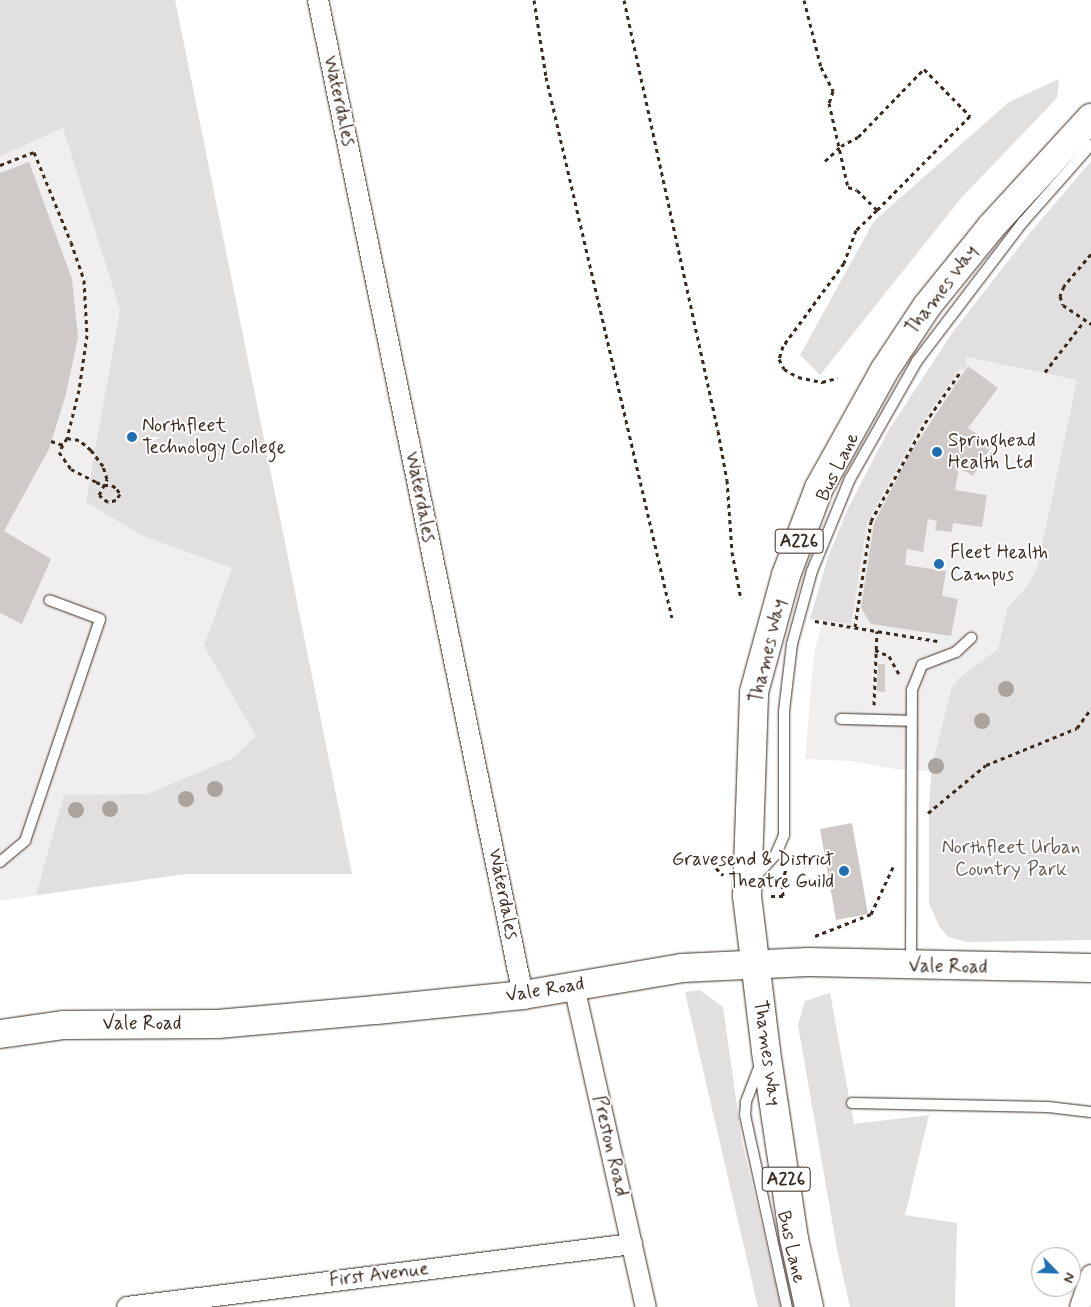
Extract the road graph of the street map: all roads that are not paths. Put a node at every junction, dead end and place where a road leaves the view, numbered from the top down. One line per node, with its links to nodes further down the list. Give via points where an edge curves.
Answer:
1 (318, 0): 14 (street, Waterdales)
2 (1091, 118): 9 (main road, Thames Way / A226, via 991,227 927,306 884,371 819,488 786,575 754,692)
3 (1091, 145): 9 (lane, Bus Lane, via 1023,222 917,361 850,479 812,571 792,644 784,711 783,842)
4 (49, 600): 8 (lane, via 100,619 25,841)
5 (971, 638): 7 (lane, via 958,651 932,659 918,670 912,690)
6 (841, 719): 7 (lane)
7 (911, 721): 11 (lane)
8 (0, 862)
9 (746, 887): 10 (main road, Thames Way / A226)
10 (754, 964): 11 (main road, Vale Road, via 808,962); 13 (main road, Vale Road, via 682,968); 16 (main road, Thames Way / A226)
11 (911, 966): 12 (main road, Vale Road)
12 (1091, 968)
13 (574, 986): 14 (main road, Vale Road); 19 (street, Preston Road)
14 (523, 995): 15 (main road, Vale Road, via 228,1023 64,1025)
15 (0, 1034)
16 (766, 1051): 23 (lane, Bus Lane, via 747,1099 746,1115); 24 (main road, Thames Way / A226, via 794,1239)
17 (852, 1103): 18 (lane, via 1048,1107)
18 (1091, 1112)
19 (632, 1244): 21 (street, First Avenue); 22 (street, Preston Road)
20 (1091, 1275): 25 (street)
21 (127, 1307)
22 (646, 1307)
23 (787, 1307)
24 (809, 1307)
25 (1080, 1307)

